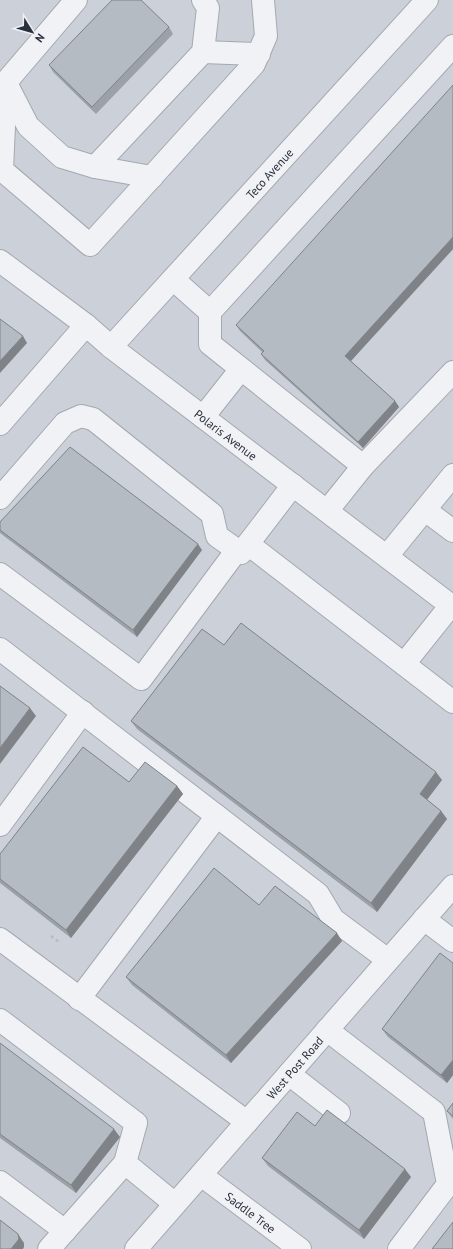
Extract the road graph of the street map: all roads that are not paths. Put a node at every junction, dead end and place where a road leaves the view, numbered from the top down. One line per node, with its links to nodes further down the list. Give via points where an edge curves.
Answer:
1 (76, 0): 8 (street)
2 (203, 0): 6 (street, via 208,8)
3 (263, 0): 7 (street, via 266,36)
4 (427, 0): 12 (street, Teco Avenue)
5 (453, 46): 13 (street)
6 (202, 52): 7 (street); 9 (street)
7 (259, 54): 10 (street, via 254,64)
8 (6, 82): 9 (street, via 28,126 62,157); 10 (street, via 2,170 90,245)
9 (95, 167): 10 (street)
10 (152, 177)
11 (0, 261): 14 (street, Polaris Avenue)
12 (173, 279): 13 (street); 15 (street, Teco Avenue)
13 (210, 312): 16 (street, via 210,344)
14 (86, 325): 15 (street, Polaris Avenue); 19 (street)
15 (111, 347): 18 (street, Polaris Avenue)
16 (241, 369): 18 (street); 20 (street)
17 (453, 372): 20 (street)
18 (203, 417): 22 (street, Polaris Avenue)
19 (0, 424)
20 (363, 466): 25 (street)
21 (453, 475): 24 (street)
22 (293, 485): 25 (street, Polaris Avenue); 27 (street)
23 (0, 498): 27 (street, via 65,423 81,416 93,419 212,514 217,536)
24 (425, 510): 26 (street); 28 (street)
25 (327, 511): 28 (street, Polaris Avenue)
26 (453, 531)
27 (243, 547): 29 (street, via 141,679); 32 (street)
28 (387, 556): 30 (street, Polaris Avenue)
29 (0, 574)
30 (452, 606): 32 (street)
31 (0, 649): 34 (street)
32 (404, 664): 33 (street)
33 (453, 702)
34 (83, 712): 35 (street); 36 (street)
35 (217, 816): 41 (street, via 318,894 333,919); 42 (street)
36 (0, 825)
37 (453, 886): 38 (street, West Post Road)
38 (424, 919): 40 (street); 41 (street, West Post Road)
39 (0, 939): 42 (street)
40 (453, 941)
41 (388, 960): 44 (street, West Post Road)
42 (79, 999): 47 (street)
43 (0, 1020): 48 (street, via 136,1123)
44 (327, 1030): 45 (street, West Post Road); 51 (street, via 434,1112)
45 (289, 1074): 46 (street); 47 (street, West Post Road)
46 (339, 1113)
47 (247, 1122): 49 (street, West Post Road)
48 (125, 1163): 52 (street); 53 (street)
49 (201, 1175): 52 (street, West Post Road); 56 (street, Saddle Tree)
50 (0, 1182): 53 (street)
51 (450, 1183): 57 (street)
52 (175, 1204): 55 (street, West Post Road)
53 (65, 1231): 54 (street)
54 (49, 1249)
55 (136, 1249)
56 (300, 1249)
57 (399, 1249)

